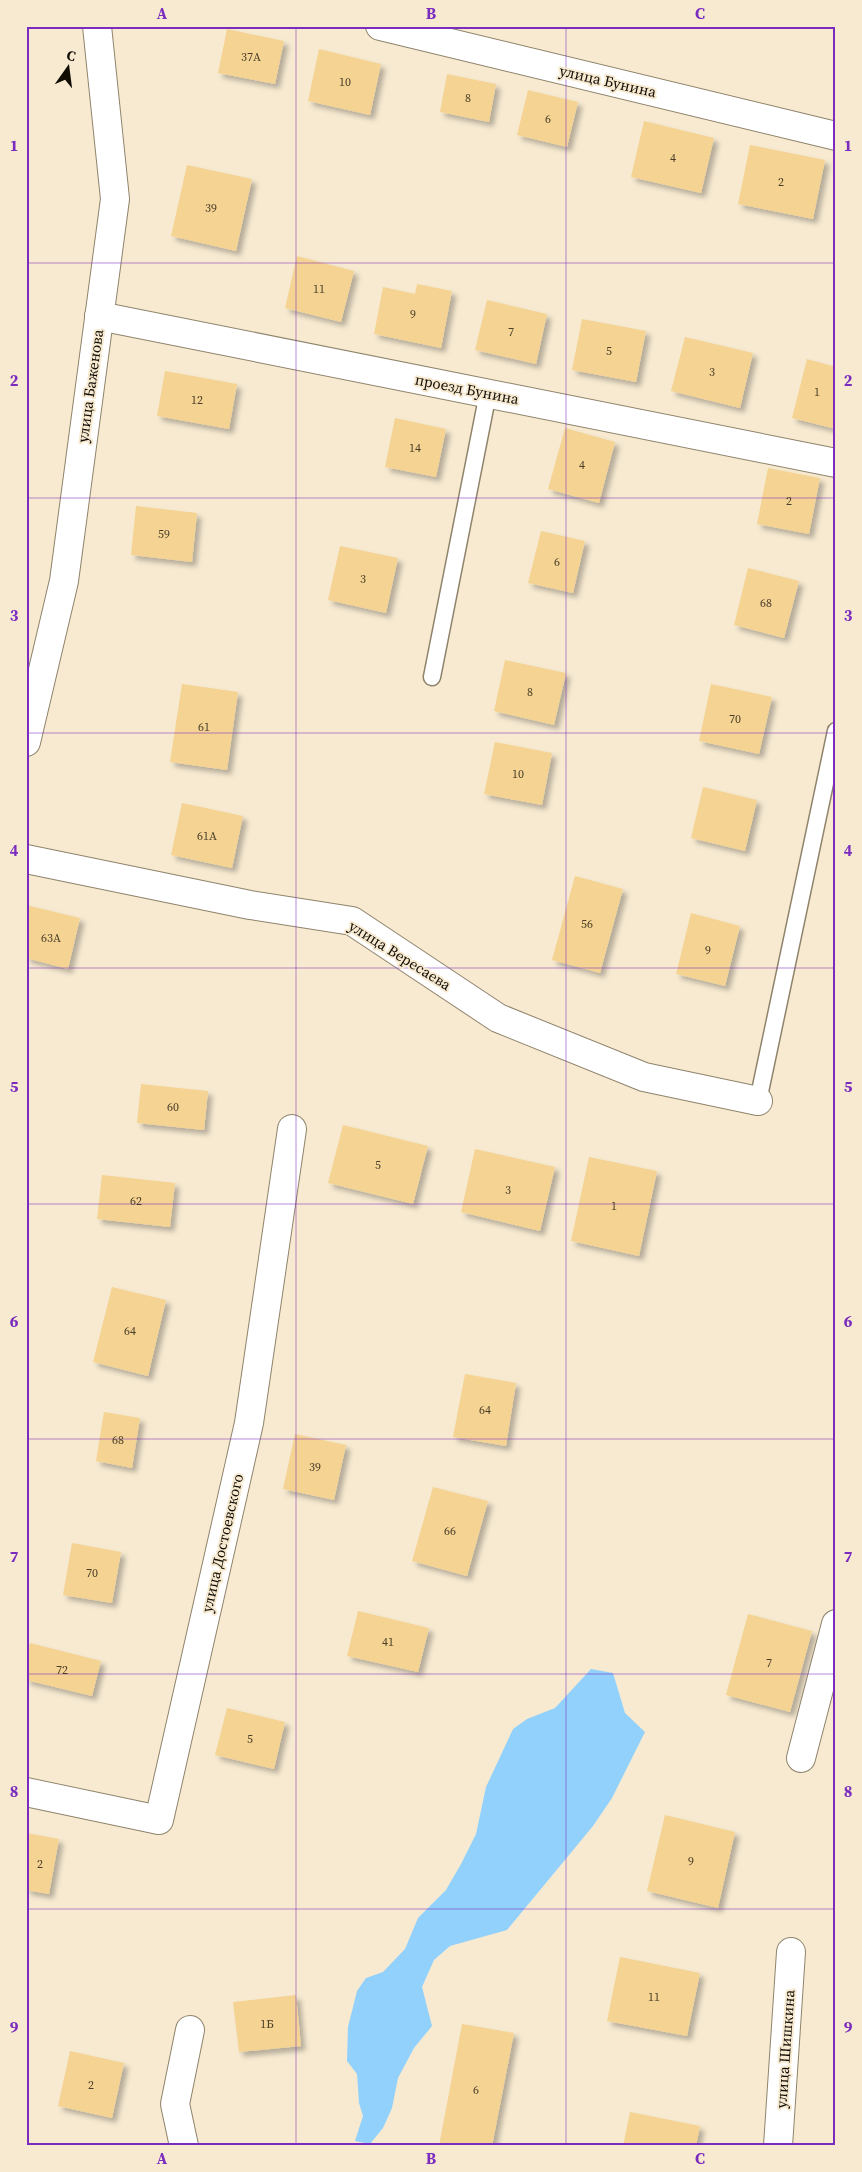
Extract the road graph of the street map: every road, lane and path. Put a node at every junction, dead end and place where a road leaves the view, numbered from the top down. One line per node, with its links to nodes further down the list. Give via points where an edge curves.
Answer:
1 (97, 26): 5 (street, улица Баженова, via 115,199)
2 (380, 26): 3 (street, улица Бунина)
3 (452, 35): 4 (street, улица Бунина)
4 (836, 136)
5 (99, 316): 6 (street, проезд Бунина); 10 (street, улица Баженова, via 64,581)
6 (488, 393): 7 (street, проезд Бунина); 8 (lane)
7 (836, 463)
8 (432, 676)
9 (836, 731): 12 (lane)
10 (26, 742)
11 (26, 859): 12 (street, улица Вересаева, via 250,905 352,921 498,1018 644,1077)
12 (758, 1101)
13 (292, 1129): 16 (street, улица Достоевского, via 249,1423 159,1820)
14 (836, 1624): 15 (street)
15 (801, 1758)
16 (26, 1792)
17 (791, 1952): 20 (street, улица Шишкина)
18 (190, 2030): 19 (street, via 175,2104)
19 (184, 2146)
20 (778, 2146)

